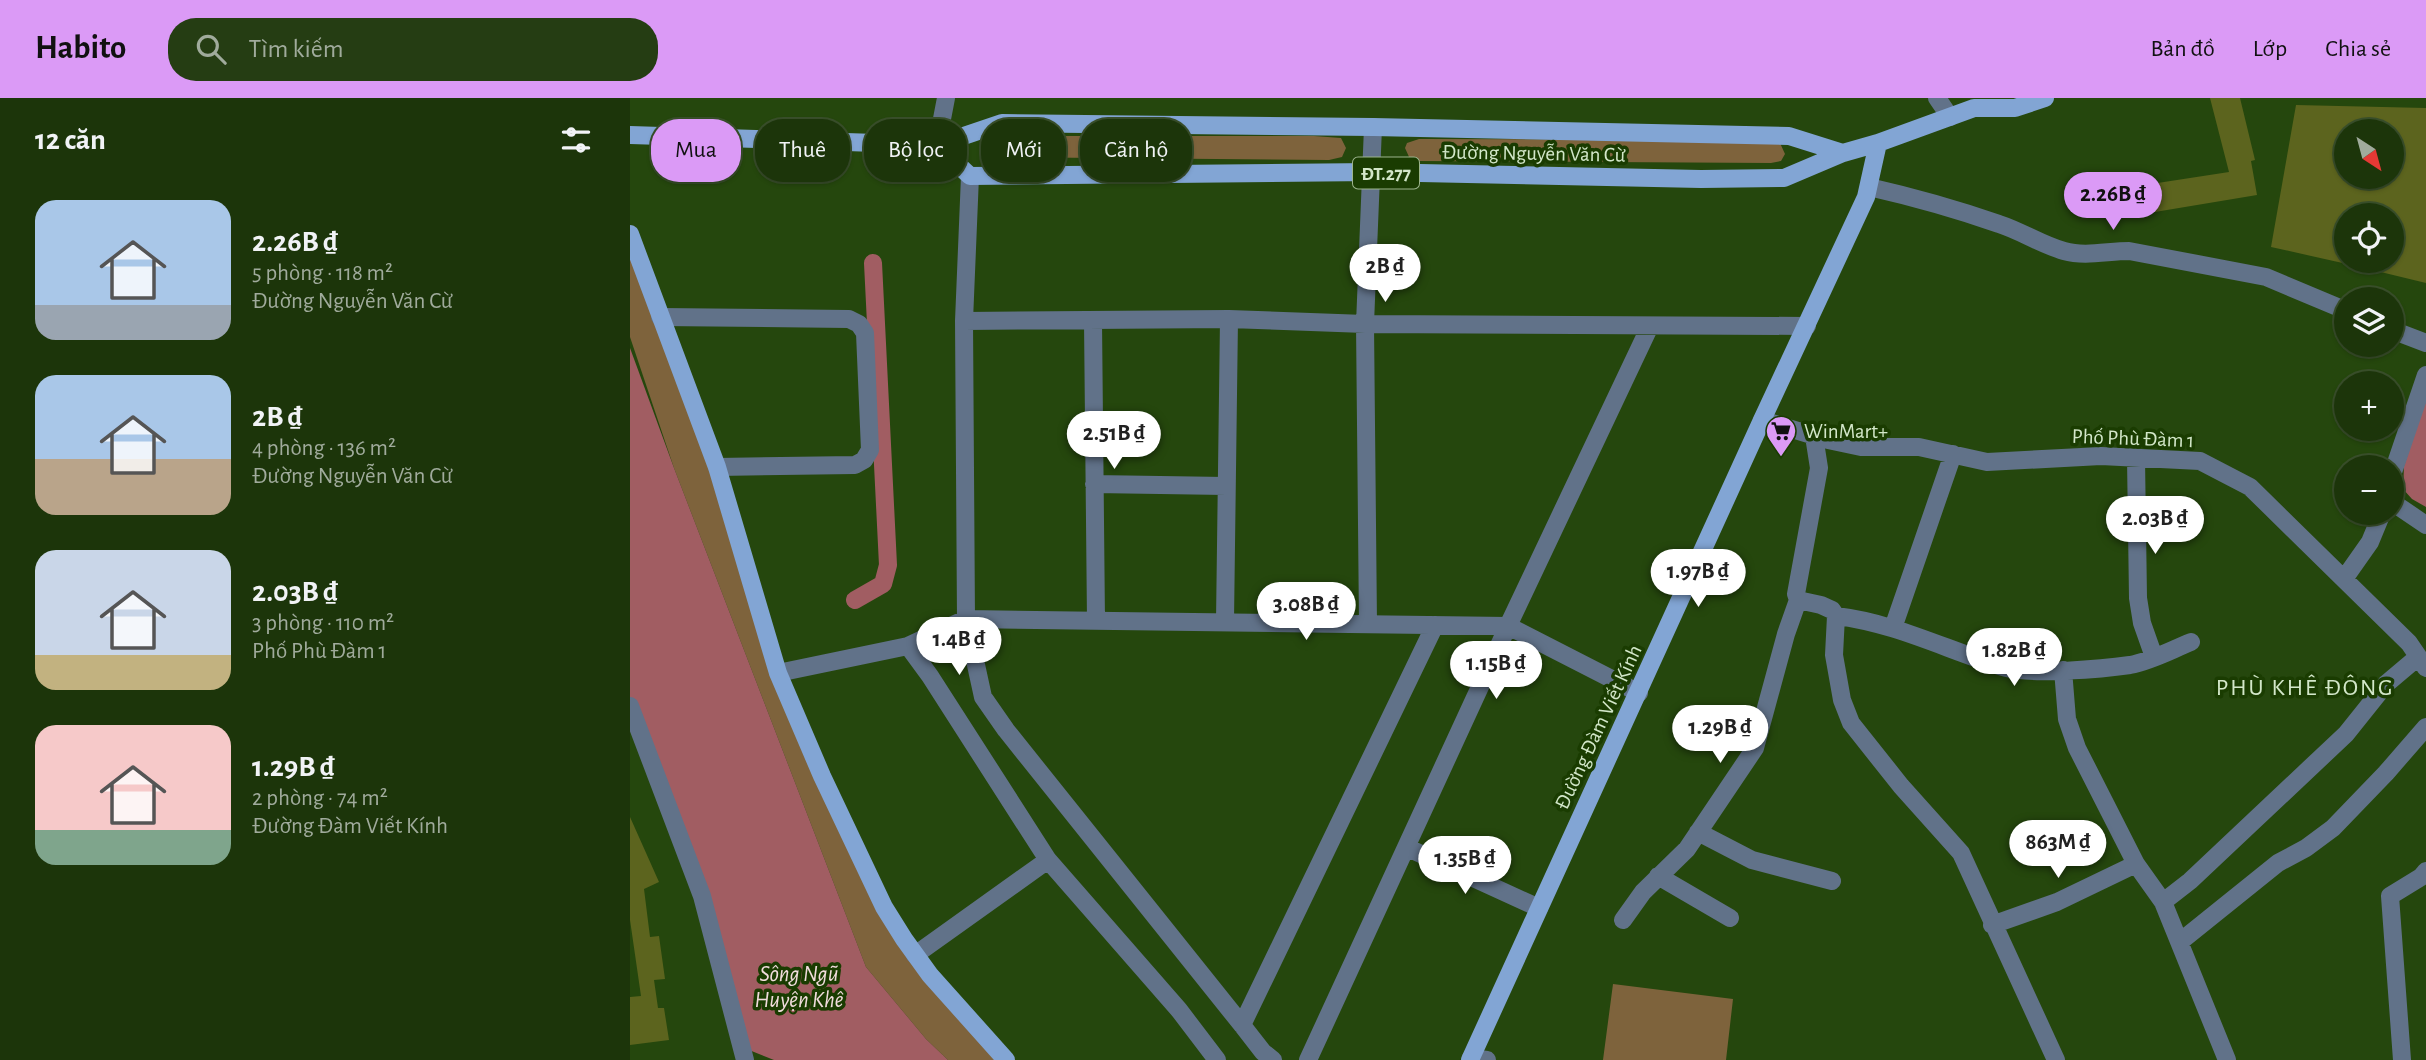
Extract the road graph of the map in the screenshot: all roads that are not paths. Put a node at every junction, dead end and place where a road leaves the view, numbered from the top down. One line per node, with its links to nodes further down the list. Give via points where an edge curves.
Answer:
1 (946, 98): 6 (street)
2 (1937, 98): 5 (street)
3 (2045, 98): 4 (main road, Đường Nguyễn Văn Cừ / ĐT.277, via 2015,108)
4 (1975, 103): 5 (main road, Đường Nguyễn Văn Cừ / ĐT.277)
5 (1950, 117): 11 (main road, Đường Nguyễn Văn Cừ / ĐT.277)
6 (942, 119)
7 (1373, 127): 9 (main road, Đường Nguyễn Văn Cừ / ĐT.277, via 1002,123); 12 (main road, Đường Nguyễn Văn Cừ / ĐT.277, via 1789,136); 14 (street)
8 (630, 135): 10 (main road, Đường Nguyễn Văn Cừ / ĐT.277)
9 (967, 135)
10 (864, 143)
11 (1878, 143): 12 (main road, Đường Nguyễn Văn Cừ / ĐT.277); 16 (main road, Đường Đàm Viết Kính)
12 (1843, 153): 14 (main road, Đường Nguyễn Văn Cừ / ĐT.277, via 1784,178)
13 (967, 173): 15 (main road)
14 (1373, 173): 15 (main road, Đường Nguyễn Văn Cừ / ĐT.277); 23 (street)
15 (970, 176): 21 (street)
16 (1869, 187): 18 (street, via 2003,225 2064,251 2129,251 2266,277); 25 (main road, Đường Đàm Viết Kính)
17 (630, 234): 19 (main road)
18 (2334, 306)
19 (660, 317): 34 (main road); 34 (street, via 849,319 865,333 870,450 864,460 855,465)
20 (1229, 319): 22 (street); 23 (street); 36 (street)
21 (964, 321): 22 (street); 43 (street)
22 (1093, 321): 35 (street)
23 (1365, 324): 24 (street); 46 (street)
24 (1650, 326): 25 (street); 48 (street)
25 (1807, 326): 29 (main road, Đường Đàm Viết Kính)
26 (2404, 335): 27 (street)
27 (2426, 343)
28 (2426, 375): 32 (street)
29 (1762, 421): 30 (street, Phố Phù Đàm 1); 56 (main road, Đường Đàm Viết Kính)
30 (1814, 436): 31 (street, Phố Phù Đàm 1, via 1861,447 1919,447); 41 (street, via 1819,468)
31 (1953, 454): 33 (street, Phố Phù Đàm 1, via 1987,462); 49 (street)
32 (2399, 455)
33 (2136, 458): 40 (street, Phố Phù Đàm 1, via 2200,461 2250,487); 52 (street, via 2138,598)
34 (717, 467): 55 (main road)
35 (1094, 484): 36 (street); 44 (street)
36 (1226, 486): 45 (street)
37 (2404, 510): 39 (street)
38 (2377, 525): 40 (street)
39 (2426, 525)
40 (2344, 579): 53 (street, Phố Phù Đàm 1, via 2409,643)
41 (1798, 600): 42 (street, via 1821,605); 60 (street, via 1755,748)
42 (1836, 616): 49 (street); 71 (street, via 1834,655 1851,723 1961,853)
43 (966, 619): 44 (street); 51 (street); 74 (street, via 983,697)
44 (1096, 621): 45 (street)
45 (1226, 621): 46 (street)
46 (1368, 624): 47 (street)
47 (1435, 625): 48 (street); 74 (street)
48 (1508, 626): 56 (street); 61 (street)
49 (1893, 628): 54 (street, via 2010,669)
50 (2191, 642): 52 (street)
51 (908, 646): 55 (street); 62 (street)
52 (2154, 657): 54 (street, via 2132,664)
53 (2422, 662): 67 (street, via 2386,684 2346,734)
54 (2063, 670): 63 (street, via 2067,719 2077,748)
55 (778, 673): 73 (main road, via 884,907)
56 (1639, 693): 68 (main road, Đường Đàm Viết Kính)
57 (630, 706): 59 (street)
58 (2426, 727): 72 (street, via 2333,828 2278,863)
59 (635, 732): 76 (street, via 702,896)
60 (1698, 832): 64 (street); 66 (street, via 1752,860)
61 (1408, 848): 68 (street); 80 (street)
62 (1048, 860): 73 (street); 78 (street)
63 (2136, 864): 67 (street); 71 (street, via 2057,902)
64 (1658, 876): 69 (street); 70 (street)
65 (2424, 876): 83 (street, via 2390,896)
66 (1832, 881)
67 (2163, 901): 72 (street)
68 (1539, 908): 75 (main road, Đường Đàm Viết Kính)
69 (1730, 918)
70 (1623, 920)
71 (1992, 925): 81 (street)
72 (2181, 941): 82 (street)
73 (915, 955): 77 (main road)
74 (1242, 1025): 79 (street)
75 (1476, 1059)
76 (745, 1060)
77 (1006, 1060)
78 (1217, 1060)
79 (1273, 1060)
80 (1308, 1060)
81 (2056, 1060)
82 (2227, 1060)
83 (2402, 1060)

